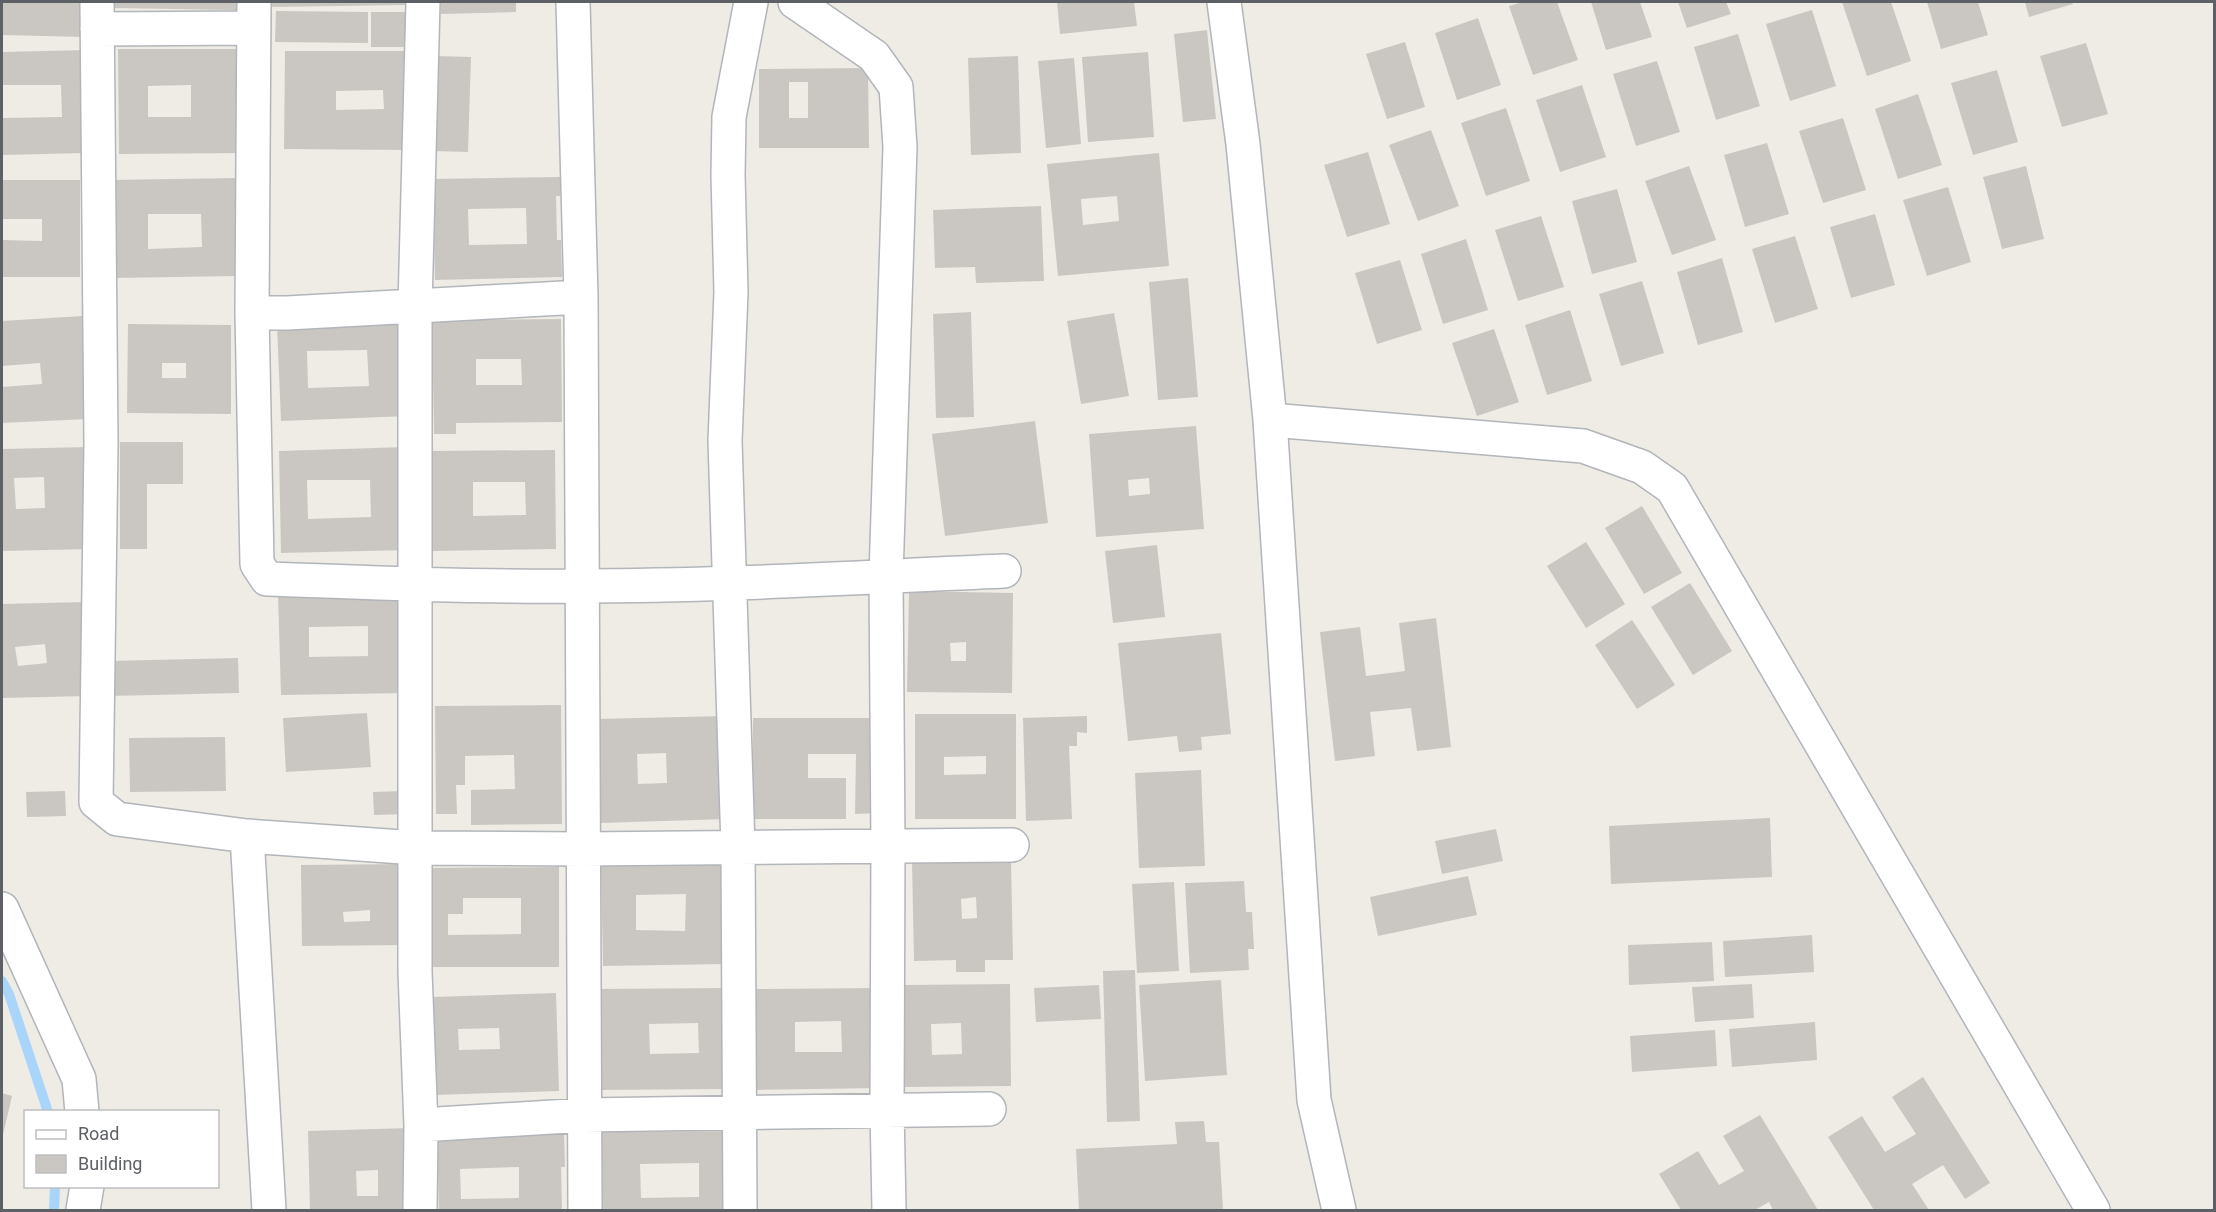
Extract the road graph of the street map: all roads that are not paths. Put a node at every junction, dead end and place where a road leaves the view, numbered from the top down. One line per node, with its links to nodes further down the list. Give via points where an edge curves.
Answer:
1 (423, 2): 9 (street)
2 (573, 2): 8 (street)
3 (751, 2): 14 (street, via 729,117 731,292 725,441)
4 (795, 2): 13 (street, via 874,56 896,87 900,147)
5 (1224, 2): 11 (street, via 1243,144)
6 (97, 15): 7 (street); 17 (street, via 100,444 96,802 117,819)
7 (254, 15): 10 (street)
8 (581, 297): 9 (street); 16 (street)
9 (416, 306): 10 (street); 15 (street)
10 (252, 313): 15 (street, via 258,564 267,579)
11 (1270, 420): 37 (street, via 1314,1100); 38 (street, via 1583,446 1642,466 1672,488)
12 (1004, 571): 13 (street)
13 (886, 576): 14 (street); 19 (street)
14 (730, 583): 16 (street); 21 (street)
15 (416, 585): 16 (street); 20 (street)
16 (582, 586): 22 (street)
17 (247, 836): 20 (street); 32 (street)
18 (1012, 845): 19 (street)
19 (888, 846): 21 (street); 26 (street)
20 (416, 848): 22 (street); 29 (street, via 415,972)
21 (738, 848): 22 (street); 27 (street)
22 (583, 849): 28 (street)
23 (2, 909): 25 (street, via 79,1079)
24 (989, 1109): 26 (street)
25 (82, 1110)
26 (887, 1110): 27 (street); 36 (street)
27 (740, 1113): 28 (street); 35 (street)
28 (585, 1115): 29 (street); 34 (street)
29 (421, 1125): 33 (street)
30 (87, 1188): 31 (street)
31 (83, 1210)
32 (269, 1210)
33 (420, 1210)
34 (585, 1210)
35 (740, 1210)
36 (889, 1210)
37 (1339, 1210)
38 (2093, 1210)

